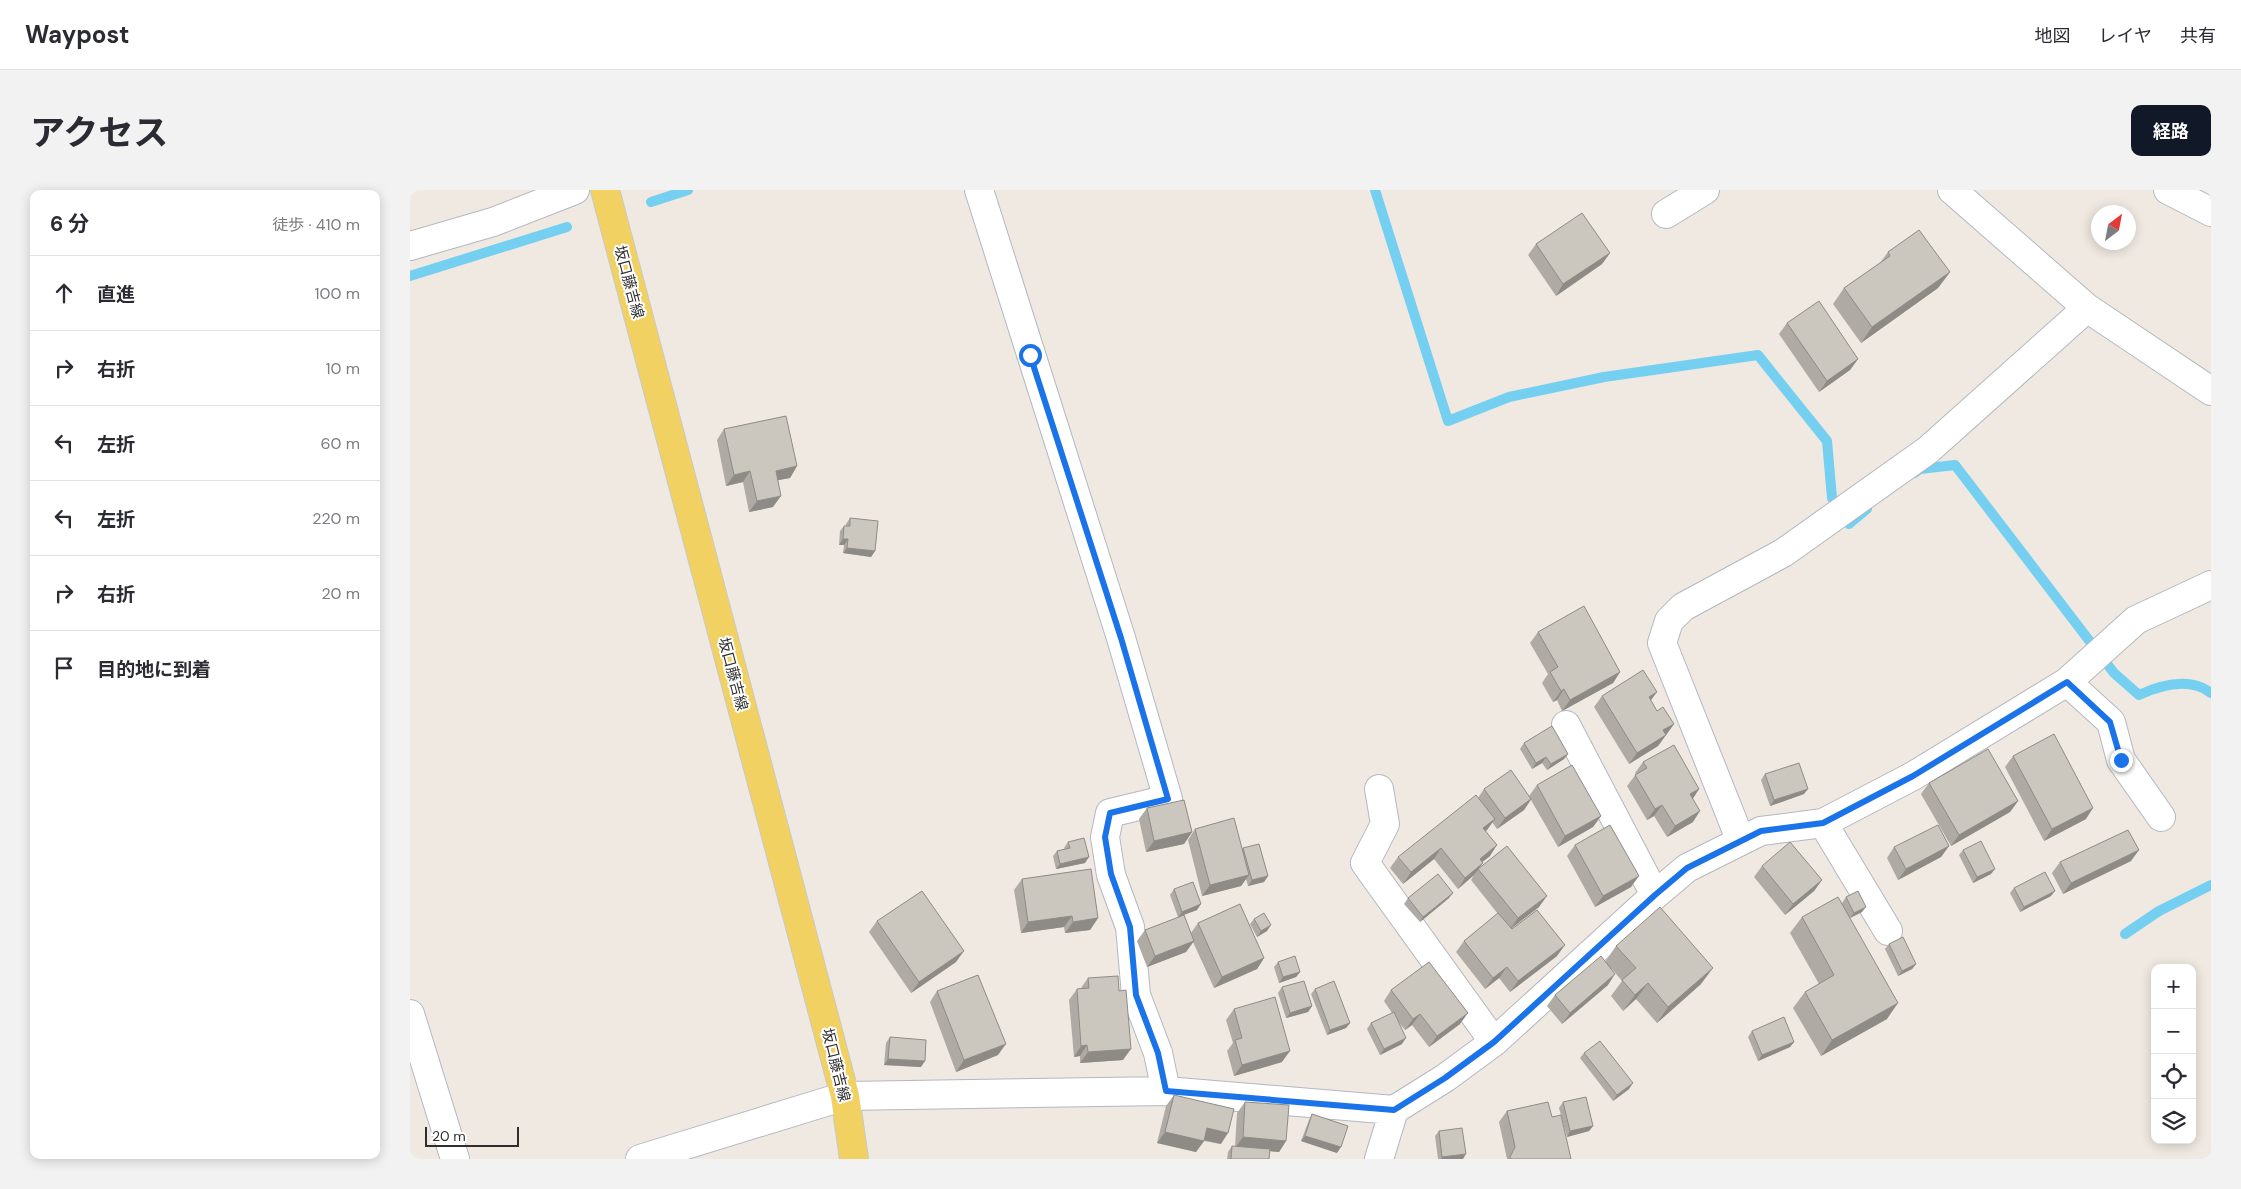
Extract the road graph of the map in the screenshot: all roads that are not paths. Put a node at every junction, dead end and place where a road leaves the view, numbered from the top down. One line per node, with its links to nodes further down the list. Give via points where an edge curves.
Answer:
1 (575, 190): 9 (street, via 493,222)
2 (605, 190): 24 (main road, 坂口藤吉線)
3 (980, 190): 23 (street, via 1121,638 1168,799 1110,813 1105,837 1111,874 1130,927 1136,995 1158,1053)
4 (1706, 190): 8 (street)
5 (1952, 190): 10 (street)
6 (2168, 190): 7 (street)
7 (2211, 212)
8 (1666, 214)
9 (410, 246)
10 (2087, 308): 11 (street); 18 (street, via 1928,450 1782,553 1683,607 1669,621 1662,643)
11 (2211, 391)
12 (2211, 585): 13 (street, via 2136,620)
13 (2067, 682): 16 (street, via 2110,722 2121,760); 17 (street, via 1913,776)
14 (1566, 725): 19 (street)
15 (1379, 789): 22 (street, via 1385,824 1365,863)
16 (2161, 817)
17 (1823, 823): 18 (street, via 1761,831); 20 (street)
18 (1740, 839): 19 (street, via 1687,868)
19 (1655, 895): 22 (street)
20 (1888, 931)
21 (410, 1014): 26 (street)
22 (1494, 1042): 25 (street)
23 (1166, 1091): 24 (street); 25 (street)
24 (845, 1096): 27 (street); 28 (main road, 坂口藤吉線)
25 (1394, 1110): 29 (street)
26 (455, 1159)
27 (640, 1159)
28 (854, 1159)
29 (1379, 1159)

